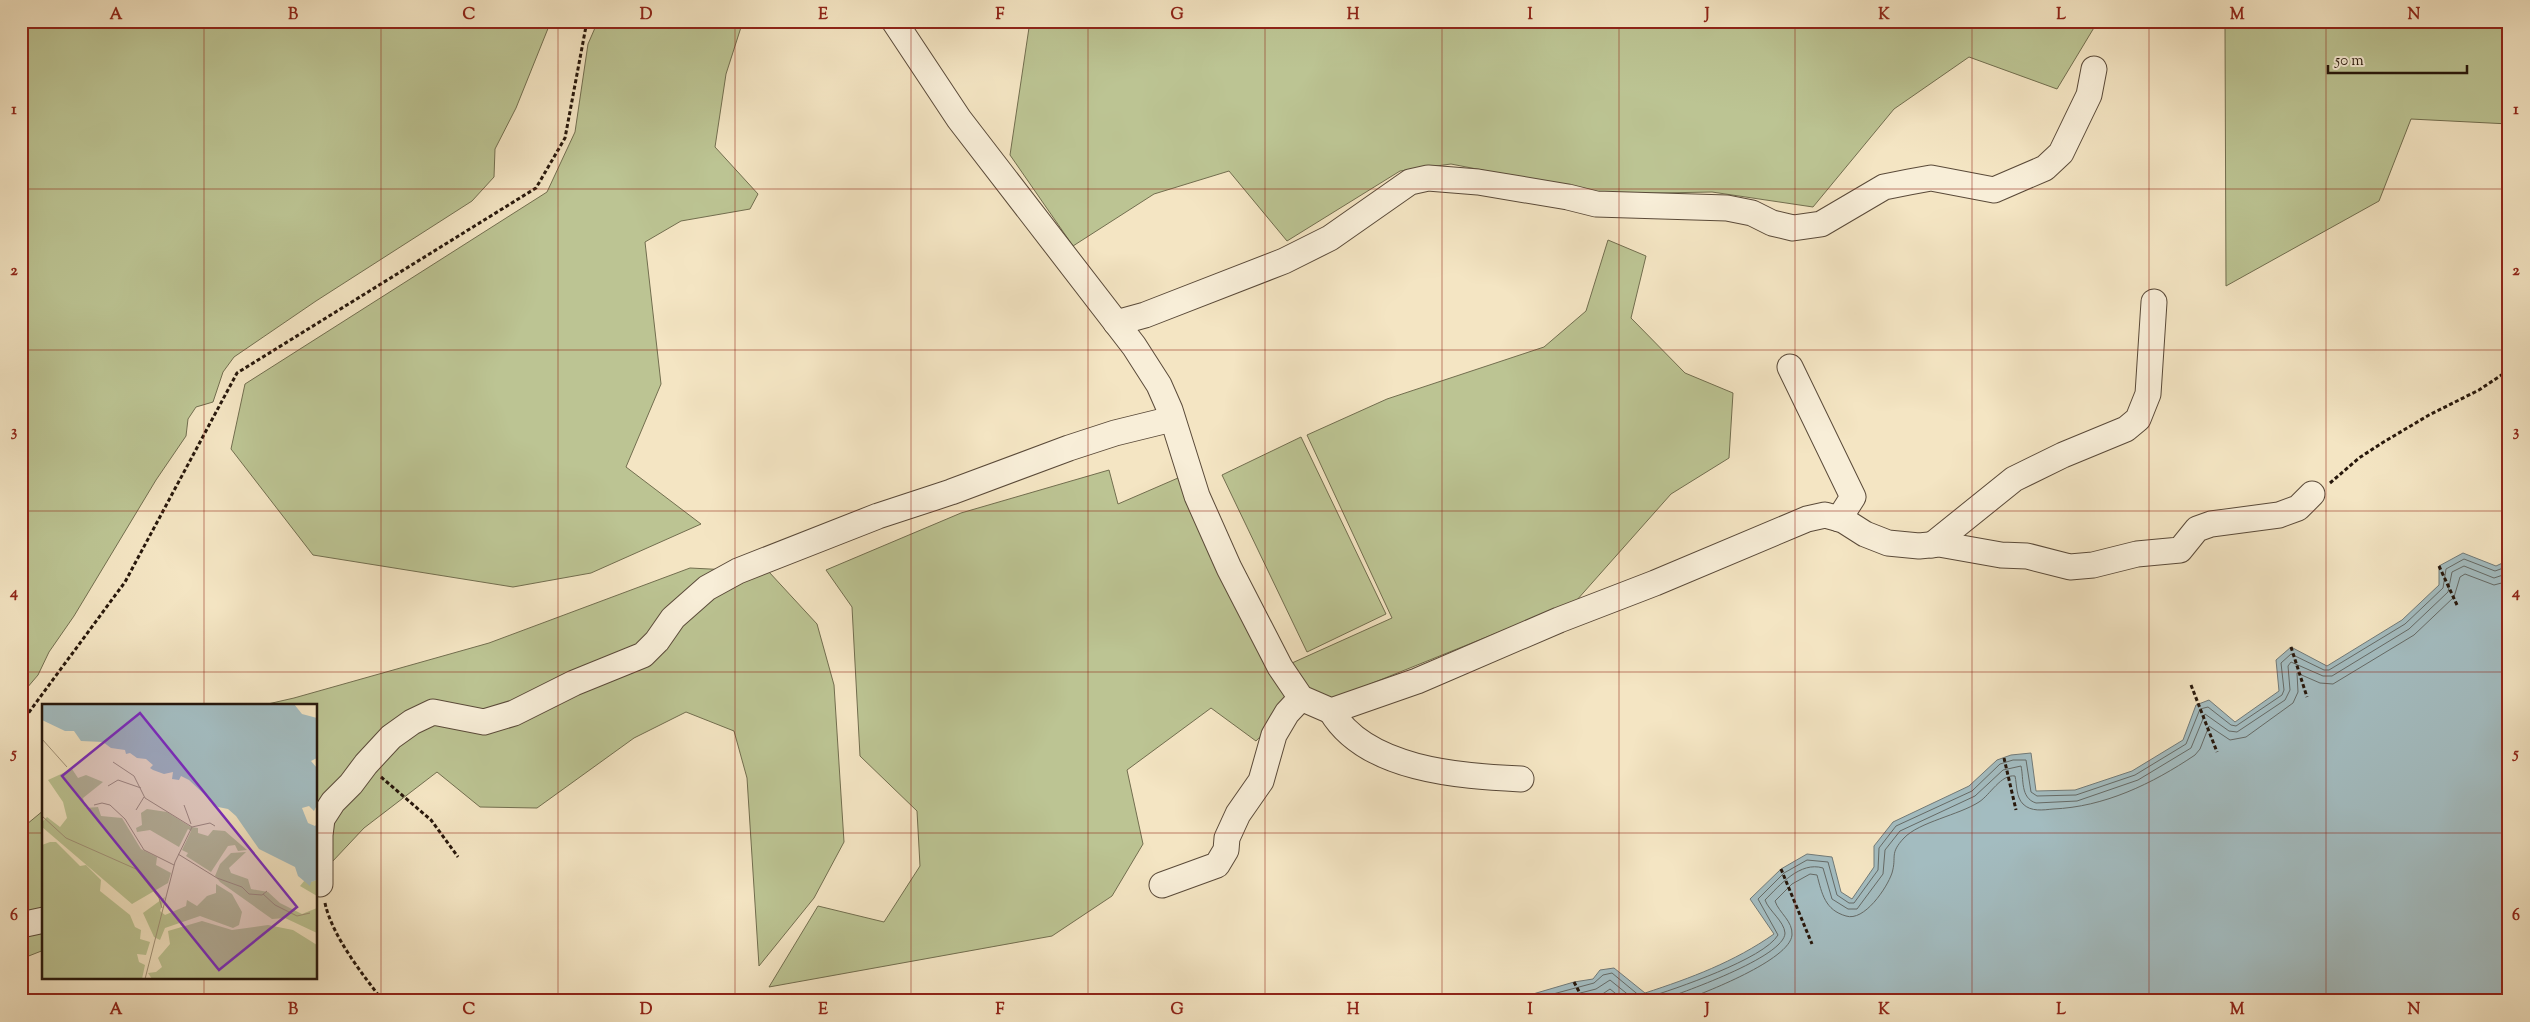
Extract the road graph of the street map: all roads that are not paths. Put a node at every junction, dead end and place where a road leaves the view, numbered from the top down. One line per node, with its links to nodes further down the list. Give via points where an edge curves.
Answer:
1 (894, 21): 4 (street, via 959,119)
2 (2094, 69): 4 (street, via 2088,95 2061,153 2045,168 1994,190 1931,178 1909,182 1884,187 1821,224 1793,228 1727,208 1596,204 1478,182 1428,178 1402,186 1330,238 1284,261 1146,315)
3 (2154, 302): 9 (street, via 2148,394 2138,419 2126,429 2014,479)
4 (1116, 323): 6 (street, via 1159,385)
5 (1790, 367): 8 (street, via 1853,497)
6 (1172, 418): 10 (street, via 1197,496 1225,559 1280,667); 13 (street, via 1069,448 878,516 738,571 707,588 673,618 657,641 642,655 514,712 484,722 433,712 412,722 391,737 333,802 322,819)
7 (2312, 494): 9 (street, via 2298,508 2279,515 2211,524 2197,529 2180,550 2137,554 2093,565 2070,567 2027,556)
8 (1839, 519): 9 (street, via 1888,543); 11 (street, via 1825,515 1807,519 1417,680)
9 (1932, 545)
10 (1300, 698): 11 (street); 15 (street, via 1274,735 1261,781 1238,814 1226,850 1217,864)
11 (1331, 711): 12 (street, via 1337,722 1358,742 1385,757 1442,771)
12 (1521, 780)
13 (318, 835): 14 (street)
14 (320, 884)
15 (1162, 885)
16 (42, 920): 17 (street)
17 (21, 925)

